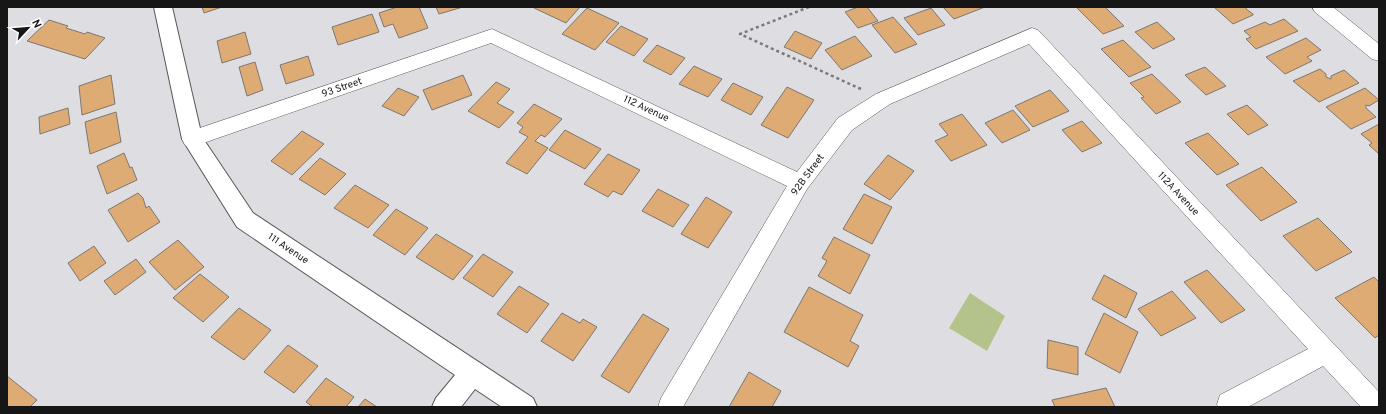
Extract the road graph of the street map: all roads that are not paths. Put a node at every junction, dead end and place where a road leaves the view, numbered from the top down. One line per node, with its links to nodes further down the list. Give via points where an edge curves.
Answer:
1 (163, 7): 6 (street, 111 Avenue)
2 (1320, 7): 5 (street)
3 (1032, 35): 7 (street, 92B Street, via 883,99 846,124); 8 (street, 112A Avenue)
4 (492, 36): 6 (street, 93 Street); 7 (street, 112 Avenue)
5 (1379, 54)
6 (192, 139): 9 (street, 111 Avenue, via 245,220)
7 (800, 182): 13 (street, 92B Street)
8 (1325, 352): 10 (street); 14 (street, 112A Avenue)
9 (472, 373): 11 (street); 12 (street, 111 Avenue)
10 (1229, 404)
11 (445, 407)
12 (524, 407)
13 (670, 407)
14 (1377, 407)

